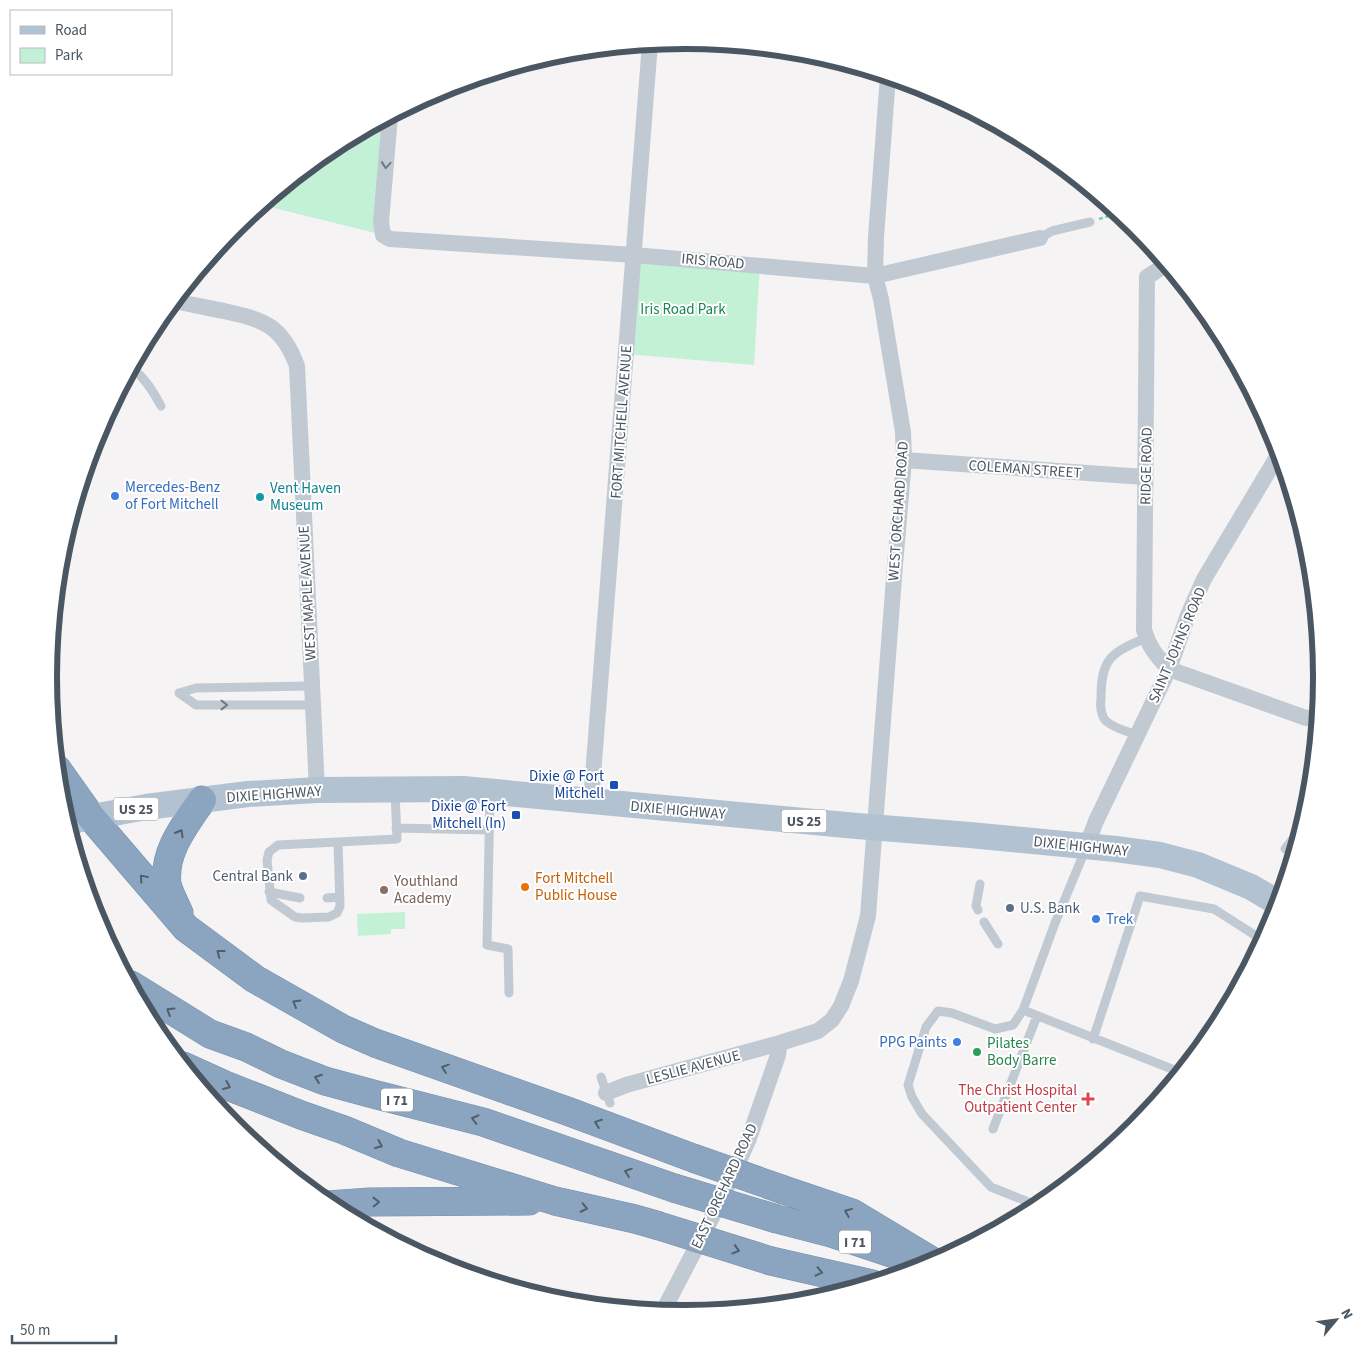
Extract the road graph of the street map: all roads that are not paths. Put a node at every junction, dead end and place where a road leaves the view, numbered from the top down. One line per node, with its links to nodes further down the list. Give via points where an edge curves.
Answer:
1 (650, 50): 6 (street, FORT MITCHELL AVENUE)
2 (888, 82): 8 (street, WEST ORCHARD ROAD)
3 (389, 123): 6 (street, IRIS ROAD, one-way to 6, via 381,222 383,235 390,239)
4 (1090, 222): 5 (lane, via 1052,231)
5 (1040, 238): 8 (street, IRIS ROAD)
6 (634, 255): 8 (street, IRIS ROAD); 26 (street, FORT MITCHELL AVENUE)
7 (1162, 267): 14 (street, RIDGE ROAD, via 1147,277)
8 (875, 276): 12 (street, WEST ORCHARD ROAD, via 903,432)
9 (182, 303): 17 (street, WEST MAPLE AVENUE, via 252,317 266,324 285,340 297,366)
10 (137, 372): 11 (lane, via 154,391)
11 (161, 406)
12 (904, 460): 14 (street, COLEMAN STREET); 29 (street, WEST ORCHARD ROAD)
13 (1275, 460): 16 (street, SAINT JOHNS ROAD, via 1204,579)
14 (1145, 477): 15 (street, RIDGE ROAD)
15 (1146, 638): 16 (street, RIDGE ROAD, via 1154,654); 20 (lane, via 1116,652 1106,664 1101,679 1100,708 1104,719 1115,727)
16 (1170, 669): 19 (street, via 1306,718); 20 (street, SAINT JOHNS ROAD)
17 (311, 686): 18 (street, WEST MAPLE AVENUE); 18 (lane, one-way to 18, via 196,688 179,693 196,705)
18 (312, 705): 22 (street, WEST MAPLE AVENUE)
19 (1313, 717)
20 (1138, 735): 33 (street, SAINT JOHNS ROAD)
21 (395, 789): 22 (main road, DIXIE HIGHWAY / US 25); 23 (main road, DIXIE HIGHWAY / US 25); 28 (lane)
22 (317, 790): 25 (main road, DIXIE HIGHWAY / US 25)
23 (490, 791): 26 (main road, DIXIE HIGHWAY / US 25); 30 (lane)
24 (68, 797): 27 (highway)
25 (202, 800): 27 (main road, DIXIE HIGHWAY / US 25); 43 (highway, one-way to 25, via 167,885 167,862 178,835)
26 (591, 801): 29 (main road, DIXIE HIGHWAY / US 25)
27 (78, 820): 43 (highway, one-way to 27)
28 (396, 828): 30 (lane); 32 (lane, via 397,839)
29 (876, 828): 33 (main road, DIXIE HIGHWAY / US 25); 51 (street, via 868,916 841,1006 832,1020 818,1031)
30 (489, 830): 47 (lane, via 486,945 508,949)
31 (1294, 837): 34 (lane)
32 (338, 842): 36 (lane, via 278,845 269,852 267,860); 37 (lane)
33 (1087, 845): 40 (main road, DIXIE HIGHWAY / US 25, via 1160,855 1198,865); 48 (lane)
34 (1285, 848)
35 (980, 884): 41 (lane)
36 (269, 892): 37 (lane, via 271,900 295,917 302,918 329,917 337,912); 38 (lane)
37 (340, 897): 39 (lane)
38 (300, 898)
39 (327, 898)
40 (1273, 900)
41 (978, 910)
42 (984, 922): 45 (lane)
43 (186, 928): 60 (highway, one-way to 43, bridge, via 852,1213 374,1043 255,979)
44 (1258, 937): 50 (lane, via 1214,909 1140,896)
45 (998, 944)
46 (140, 991): 61 (highway, I 71, one-way to 46, bridge, via 674,1188 483,1122 325,1080 210,1034)
47 (509, 993)
48 (1023, 1010): 49 (lane); 58 (lane, via 1013,1025 995,1029 938,1011 926,1027 908,1085 922,1114 991,1187)
49 (1037, 1016): 50 (lane); 56 (lane)
50 (1093, 1039): 52 (lane)
51 (780, 1043): 55 (street, LESLIE AVENUE, via 626,1085); 63 (street, EAST ORCHARD ROAD, via 748,1141)
52 (1175, 1071)
53 (197, 1073): 57 (highway, I 71, one-way to 57, via 399,1153)
54 (601, 1077): 55 (lane)
55 (608, 1098)
56 (994, 1129)
57 (555, 1201): 59 (highway, one-way to 57); 62 (highway, I 71, one-way to 62, bridge, via 635,1219 771,1261)
58 (1030, 1203)
59 (342, 1204)
60 (925, 1258)
61 (919, 1261)
62 (860, 1281)
63 (666, 1306)

